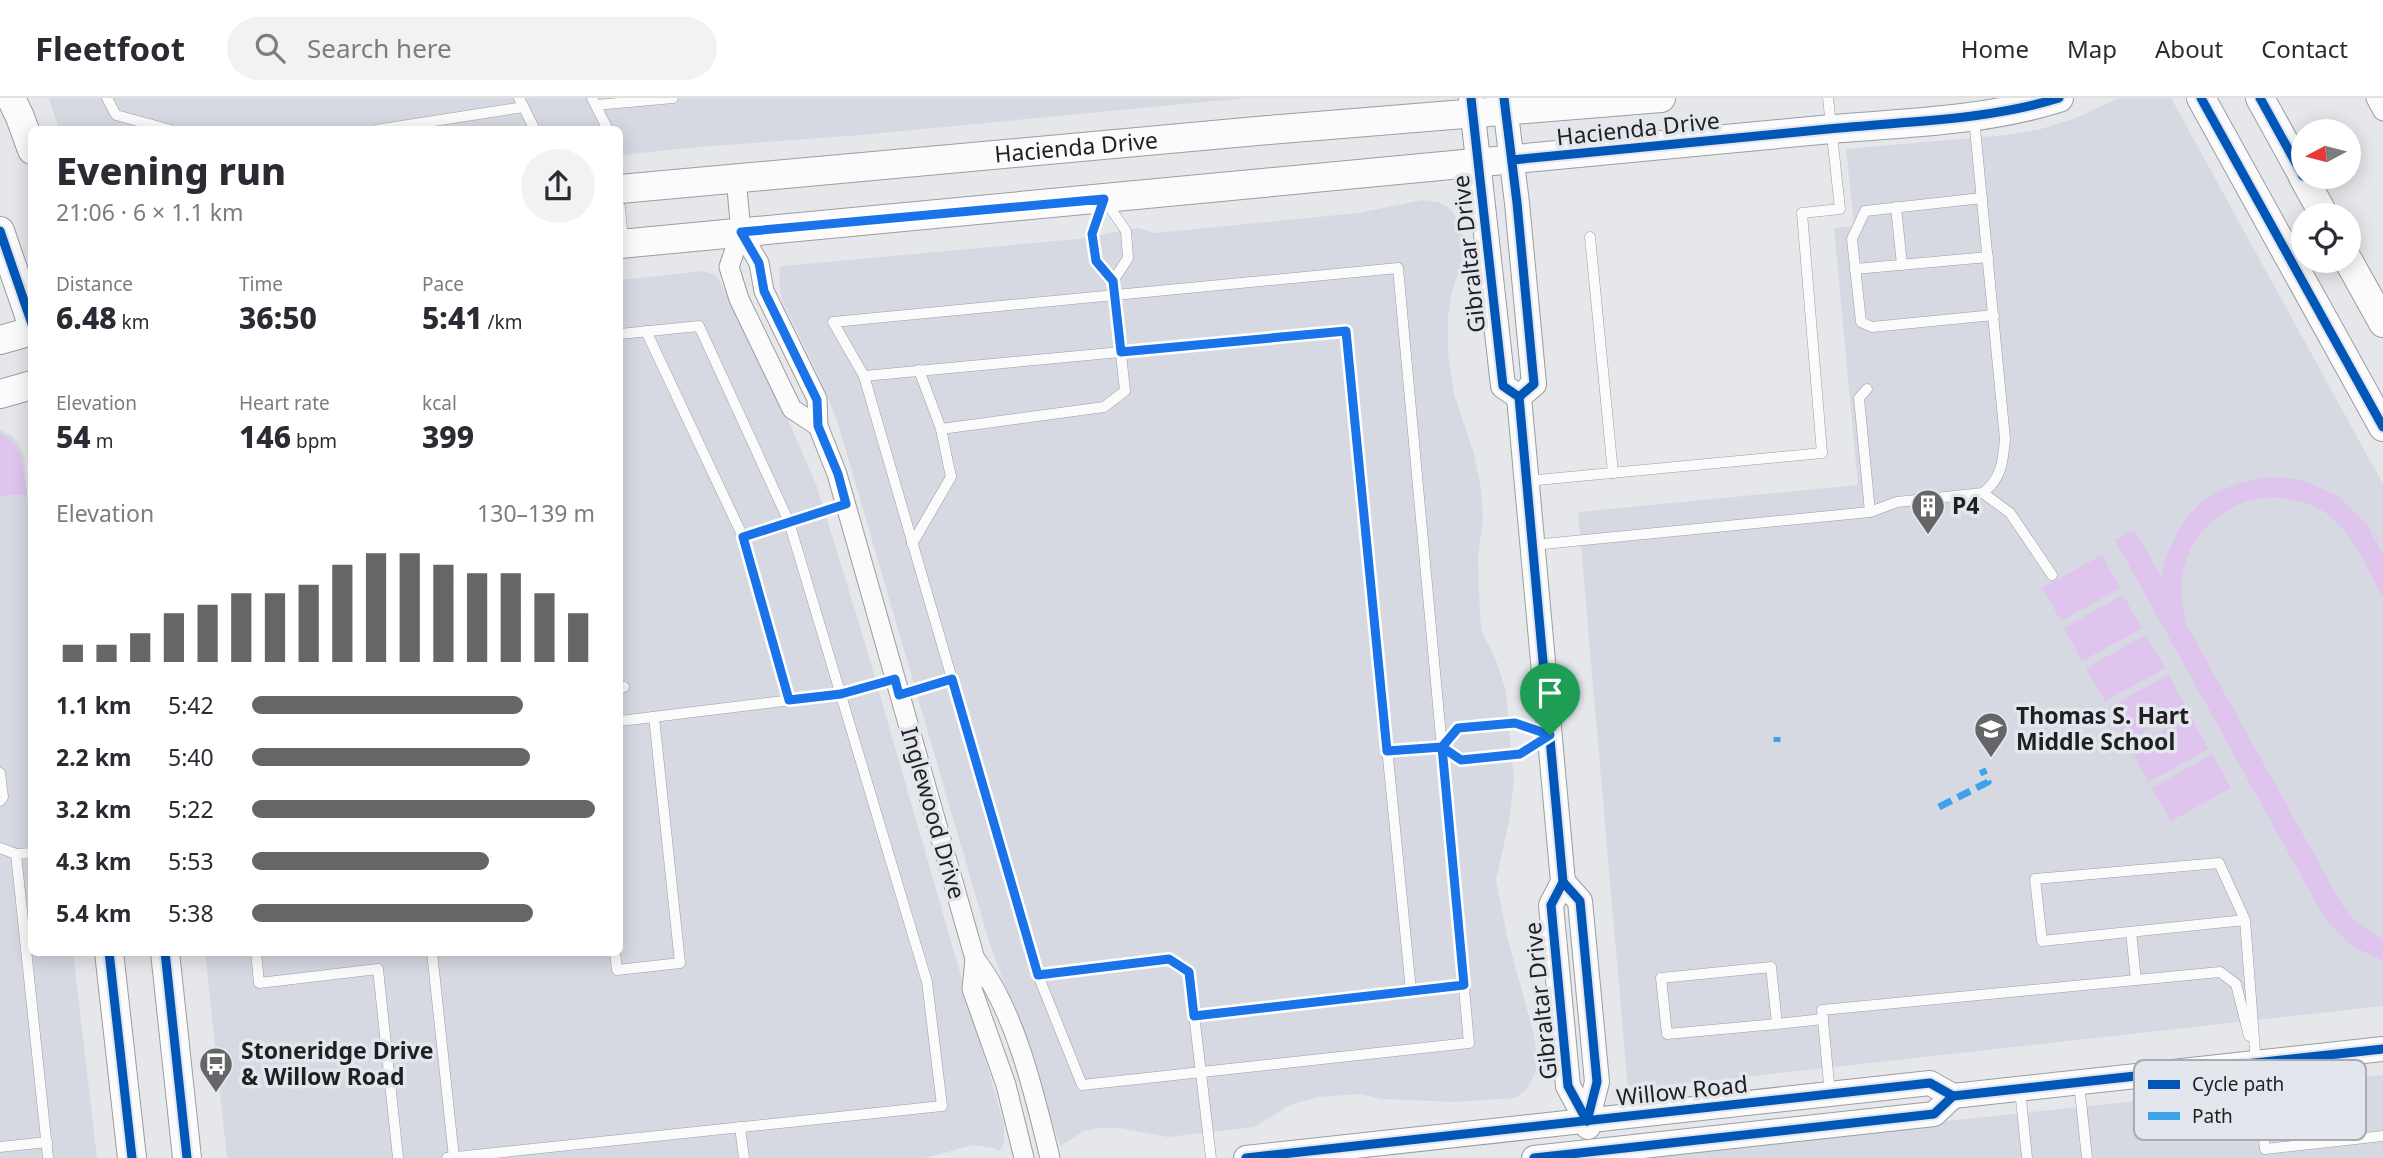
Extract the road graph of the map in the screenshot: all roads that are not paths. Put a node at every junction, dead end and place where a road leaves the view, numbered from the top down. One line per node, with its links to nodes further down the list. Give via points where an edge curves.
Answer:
1 (11, 98): 21 (main road)
2 (107, 98): 16 (lane, via 116,115)
3 (673, 98): 10 (lane)
4 (1661, 98): 12 (main road, Hacienda Drive)
5 (1828, 98): 20 (lane)
6 (2059, 98): 15 (main road, Hacienda Drive)
7 (2201, 98): 55 (main road)
8 (2260, 98): 22 (main road)
9 (2376, 98): 14 (street)
10 (594, 102): 19 (lane)
11 (522, 103): 17 (lane); 18 (lane)
12 (1505, 105): 13 (main road, Hacienda Drive); 23 (street)
13 (1472, 106): 24 (street, Gibraltar Drive); 25 (main road, Hacienda Drive, via 1268,130)
14 (2383, 111)
15 (1974, 117): 20 (main road, Hacienda Drive); 27 (lane)
16 (156, 126)
17 (398, 126)
18 (533, 126)
19 (606, 126)
20 (1831, 128): 23 (main road, Hacienda Drive); 57 (lane, via 1840,209 1802,213 1822,453)
21 (28, 139)
22 (2291, 154)
23 (1512, 160): 24 (main road, Hacienda Drive); 53 (street, via 1534,384)
24 (1479, 163): 28 (main road, Hacienda Drive); 53 (street, Gibraltar Drive, via 1503,386)
25 (736, 178): 26 (main road, Hacienda Drive); 31 (street, Inglewood Drive)
26 (623, 189)
27 (1982, 198): 29 (lane); 34 (lane)
28 (1104, 199): 31 (main road, Hacienda Drive); 38 (lane, via 1092,234 1096,261); 38 (lane, via 1126,231 1128,258)
29 (1896, 207): 35 (lane); 36 (lane, via 1865,211 1852,239)
30 (0, 231): 40 (main road)
31 (741, 232): 33 (main road, Hacienda Drive); 54 (street, Inglewood Drive, via 759,263 764,291 817,400); 54 (street, Inglewood Drive, via 729,267 739,299 792,409)
32 (1590, 237): 57 (lane)
33 (623, 243)
34 (1988, 257): 35 (lane); 41 (lane)
35 (1902, 265): 36 (lane)
36 (1855, 269): 41 (lane, via 1861,322 1872,327)
37 (2355, 273): 42 (main road)
38 (1113, 281): 39 (lane)
39 (1115, 295): 47 (lane); 49 (lane, via 833,322); 74 (lane, via 1398,268)
40 (28, 312)
41 (1994, 315): 59 (lane, via 2005,439 2003,468 1994,485)
42 (2383, 323)
43 (646, 331): 45 (lane); 62 (lane, via 699,326); 63 (lane)
44 (28, 332): 46 (main road)
45 (623, 334)
46 (0, 340)
47 (1121, 352): 48 (lane); 56 (lane, via 1125,391 1104,407); 75 (lane, via 1346,331)
48 (919, 370): 49 (lane); 56 (lane)
49 (864, 376): 64 (lane)
50 (28, 387): 52 (main road)
51 (1867, 388): 61 (lane, via 1859,398)
52 (0, 394)
53 (1519, 397): 58 (street, Gibraltar Drive)
54 (818, 426): 60 (street, Inglewood Drive)
55 (2383, 427)
56 (941, 429): 64 (lane, via 951,477)
57 (1613, 473): 58 (lane)
58 (1526, 481): 65 (street, Gibraltar Drive)
59 (1983, 493): 61 (lane, via 1897,502); 66 (lane, via 2010,513)
60 (846, 504): 62 (lane); 68 (street, Inglewood Drive)
61 (1870, 512): 65 (lane)
62 (789, 522): 63 (lane); 69 (lane)
63 (743, 537): 70 (lane)
64 (912, 544): 67 (lane)
65 (1532, 545): 73 (street, Gibraltar Drive)
66 (2052, 575)
67 (952, 679): 68 (lane); 89 (lane)
68 (897, 687): 69 (lane); 88 (street, Inglewood Drive)
69 (841, 694): 70 (lane); 107 (lane, via 927,982 942,1106)
70 (789, 700): 71 (lane)
71 (653, 717): 72 (lane); 87 (lane, via 680,963 617,970)
72 (623, 721)
73 (1550, 735): 74 (lane, via 1520,754 1461,760); 74 (lane, via 1515,723 1458,728); 106 (street, Gibraltar Drive, via 1563,882 1580,901 1597,1083)
74 (1442, 747): 75 (lane); 91 (lane)
75 (1387, 751): 92 (lane)
76 (0, 773): 77 (lane)
77 (0, 801)
78 (0, 848): 80 (lane)
79 (28, 853): 80 (lane)
80 (16, 854): 110 (lane)
81 (2245, 920): 82 (lane); 82 (lane, via 2219,863 2035,879 2042,941); 98 (lane)
82 (2131, 932): 90 (lane)
83 (109, 956): 114 (main road)
84 (164, 956): 115 (main road)
85 (256, 956): 116 (lane, via 259,983 378,969)
86 (432, 956): 118 (lane)
87 (615, 956)
88 (975, 959): 120 (street, Inglewood Drive, via 972,989 1006,1086); 121 (street, Inglewood Drive, via 1006,1012)
89 (1038, 975): 93 (lane, via 1169,959 1189,972); 100 (lane, via 1082,1084)
90 (2136, 979): 94 (lane, via 1822,1010); 97 (lane, via 2220,972 2236,984)
91 (1464, 985): 92 (lane); 100 (lane, via 1469,1042)
92 (1411, 991): 93 (lane)
93 (1194, 1016): 100 (lane)
94 (1823, 1019): 95 (lane); 104 (lane)
95 (1777, 1024): 95 (lane, via 1771,967 1661,978 1667,1034)
96 (2383, 1049): 99 (street, Willow Road)
97 (2255, 1060)
98 (2256, 1060)
99 (2290, 1060)
100 (1202, 1071): 122 (lane)
101 (2134, 1076): 102 (street, Willow Road)
102 (2079, 1082): 103 (street, Willow Road); 126 (lane)
103 (2020, 1089): 105 (street, Willow Road); 125 (lane)
104 (1829, 1094): 105 (street, Willow Road, via 1930,1083); 106 (street, Willow Road)
105 (1953, 1096): 112 (street, Willow Road, via 1934,1114)
106 (1587, 1121): 112 (street, Gibraltar Drive); 123 (street, Willow Road)
107 (740, 1128): 118 (lane); 119 (lane)
108 (2264, 1140): 109 (lane, via 2265,1149)
109 (2347, 1140)
110 (47, 1142): 111 (lane); 113 (lane)
111 (0, 1147)
112 (1590, 1155): 124 (street, Willow Road)
113 (48, 1158)
114 (132, 1158)
115 (187, 1158)
116 (398, 1158)
117 (447, 1158): 118 (lane)
118 (454, 1158)
119 (744, 1158)
120 (1024, 1158)
121 (1050, 1158)
122 (1211, 1158)
123 (1246, 1158)
124 (1534, 1158)
125 (2027, 1158)
126 (2087, 1158)

